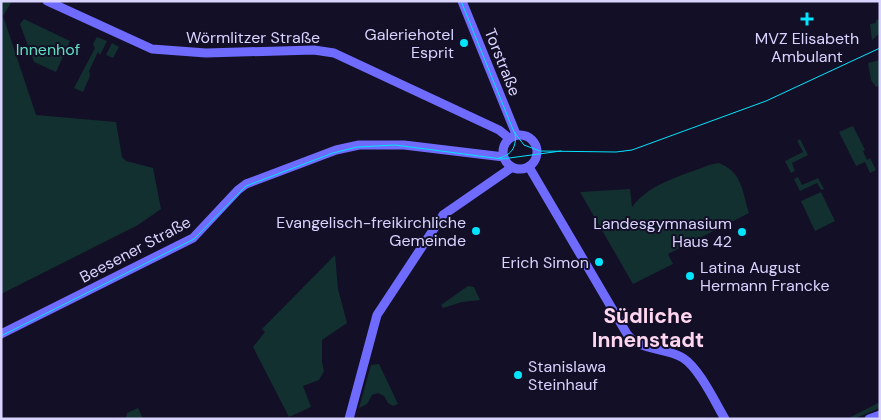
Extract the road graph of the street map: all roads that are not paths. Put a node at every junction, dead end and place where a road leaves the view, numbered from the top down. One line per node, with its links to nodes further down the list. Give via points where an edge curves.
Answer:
1 (47, 1): 3 (street, Wörmlitzer Straße, via 152,49 206,53 314,50 334,53)
2 (462, 1): 3 (street, Torstraße)
3 (513, 136): 4 (street, via 505,146); 6 (street, via 526,136 534,145 535,155)
4 (504, 157): 5 (street); 7 (street, Beesener Straße, via 404,145 359,145 336,150 246,184 193,238)
5 (511, 168): 6 (street, via 522,171); 9 (street, via 443,215 378,315)
6 (529, 168): 10 (street, via 630,337 641,345 672,353 688,362)
7 (1, 334)
8 (880, 415): 11 (street)
9 (349, 419)
10 (725, 419)
11 (869, 419)

